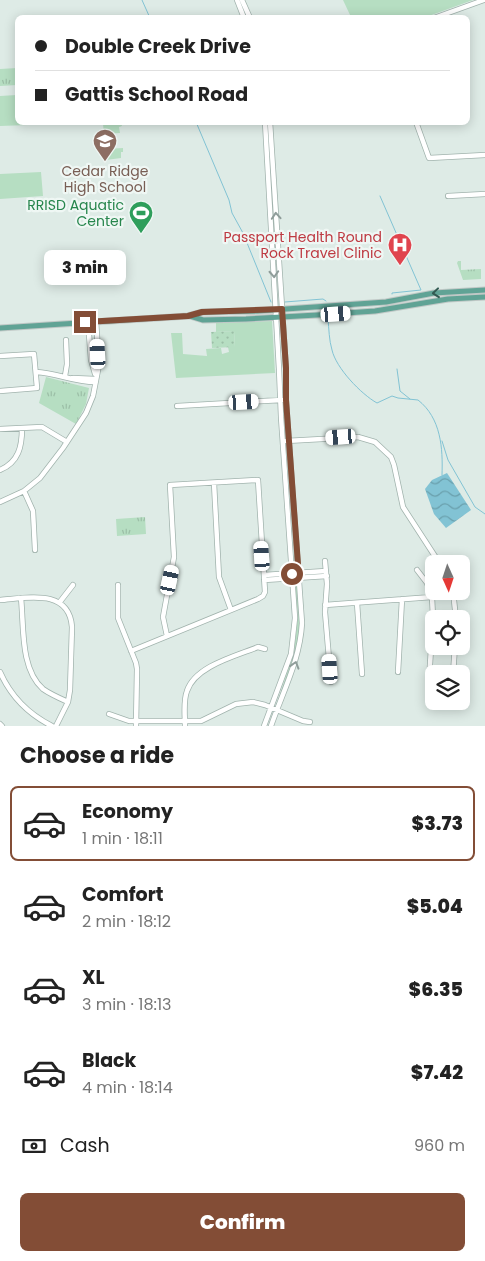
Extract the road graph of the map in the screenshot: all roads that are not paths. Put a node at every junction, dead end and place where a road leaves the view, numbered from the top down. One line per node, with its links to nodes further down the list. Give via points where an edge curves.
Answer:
1 (237, 0): 4 (street)
2 (242, 0): 5 (street)
3 (484, 0): 6 (street)
4 (243, 15)
5 (249, 15)
6 (442, 15)
7 (265, 125): 16 (street, one-way to 16)
8 (270, 125): 15 (street, one-way to 8)
9 (417, 125): 10 (street, via 430,158)
10 (485, 154)
11 (485, 194): 12 (street)
12 (448, 196)
13 (485, 290): 15 (main road, one-way to 15, via 434,293 386,302)
14 (485, 297): 18 (main road, via 375,311)
15 (282, 309): 16 (main road); 18 (street)
16 (276, 310): 17 (main road, via 202,312); 18 (street)
17 (188, 316): 18 (main road, via 203,320); 20 (main road)
18 (279, 317): 28 (street); 29 (street, via 286,368)
19 (88, 322): 20 (main road); 21 (main road); 26 (street)
20 (96, 322): 26 (street, via 99,365)
21 (0, 328)
22 (66, 340): 25 (street)
23 (0, 356): 24 (street, via 34,354)
24 (36, 372): 25 (street); 27 (street, via 37,388)
25 (67, 377): 26 (street, via 79,382)
26 (95, 379): 35 (street, via 89,407)
27 (0, 390)
28 (280, 400): 29 (street); 30 (street); 34 (street)
29 (286, 400): 33 (street)
30 (177, 406)
31 (22, 428): 32 (street); 35 (street, via 42,427); 36 (street, via 18,455 9,466)
32 (0, 429)
33 (289, 440): 34 (street); 41 (street, via 358,437 375,442 391,457 403,507); 46 (street)
34 (282, 441): 45 (street)
35 (67, 442): 38 (street, via 46,472)
36 (0, 470)
37 (214, 483): 47 (street, via 258,480); 59 (street, via 219,577); 60 (street, via 170,485 174,557 163,616)
38 (24, 491): 39 (street); 40 (street, via 33,511)
39 (0, 502)
40 (35, 550)
41 (434, 555)
42 (325, 561): 44 (street)
43 (417, 570): 48 (street)
44 (327, 574): 46 (street); 58 (street)
45 (293, 576): 46 (street); 47 (street); 70 (street, via 294,637 289,662)
46 (299, 576): 71 (street, one-way to 46, via 294,669 299,647 302,623)
47 (264, 578): 59 (street, via 261,598)
48 (425, 581)
49 (118, 585): 62 (street, via 118,618)
50 (73, 586): 56 (street)
51 (425, 597): 53 (street)
52 (21, 598): 54 (street); 56 (street, via 44,598); 69 (street, via 29,667 42,688)
53 (402, 599): 57 (street); 65 (street)
54 (0, 600)
55 (432, 600): 63 (street)
56 (59, 603): 69 (street, via 68,612 72,627)
57 (357, 603): 58 (street); 66 (street)
58 (325, 606): 68 (street)
59 (232, 610): 60 (street)
60 (167, 636): 62 (street)
61 (265, 649): 76 (street, via 258,647 195,676 186,694)
62 (132, 651): 75 (street, via 137,669)
63 (430, 665)
64 (0, 672): 67 (street)
65 (398, 672)
66 (362, 674)
67 (1, 678): 77 (street, via 25,709)
68 (331, 682)
69 (68, 702): 77 (street)
70 (270, 707): 71 (street); 76 (street, via 253,702 236,704 205,720); 78 (street)
71 (276, 710): 73 (street); 79 (street)
72 (109, 714): 75 (street)
73 (298, 719): 74 (street); 80 (street)
74 (310, 722)
75 (136, 724): 76 (street)
76 (185, 724)
77 (54, 726)
78 (264, 726)
79 (271, 726)
80 (296, 726)

